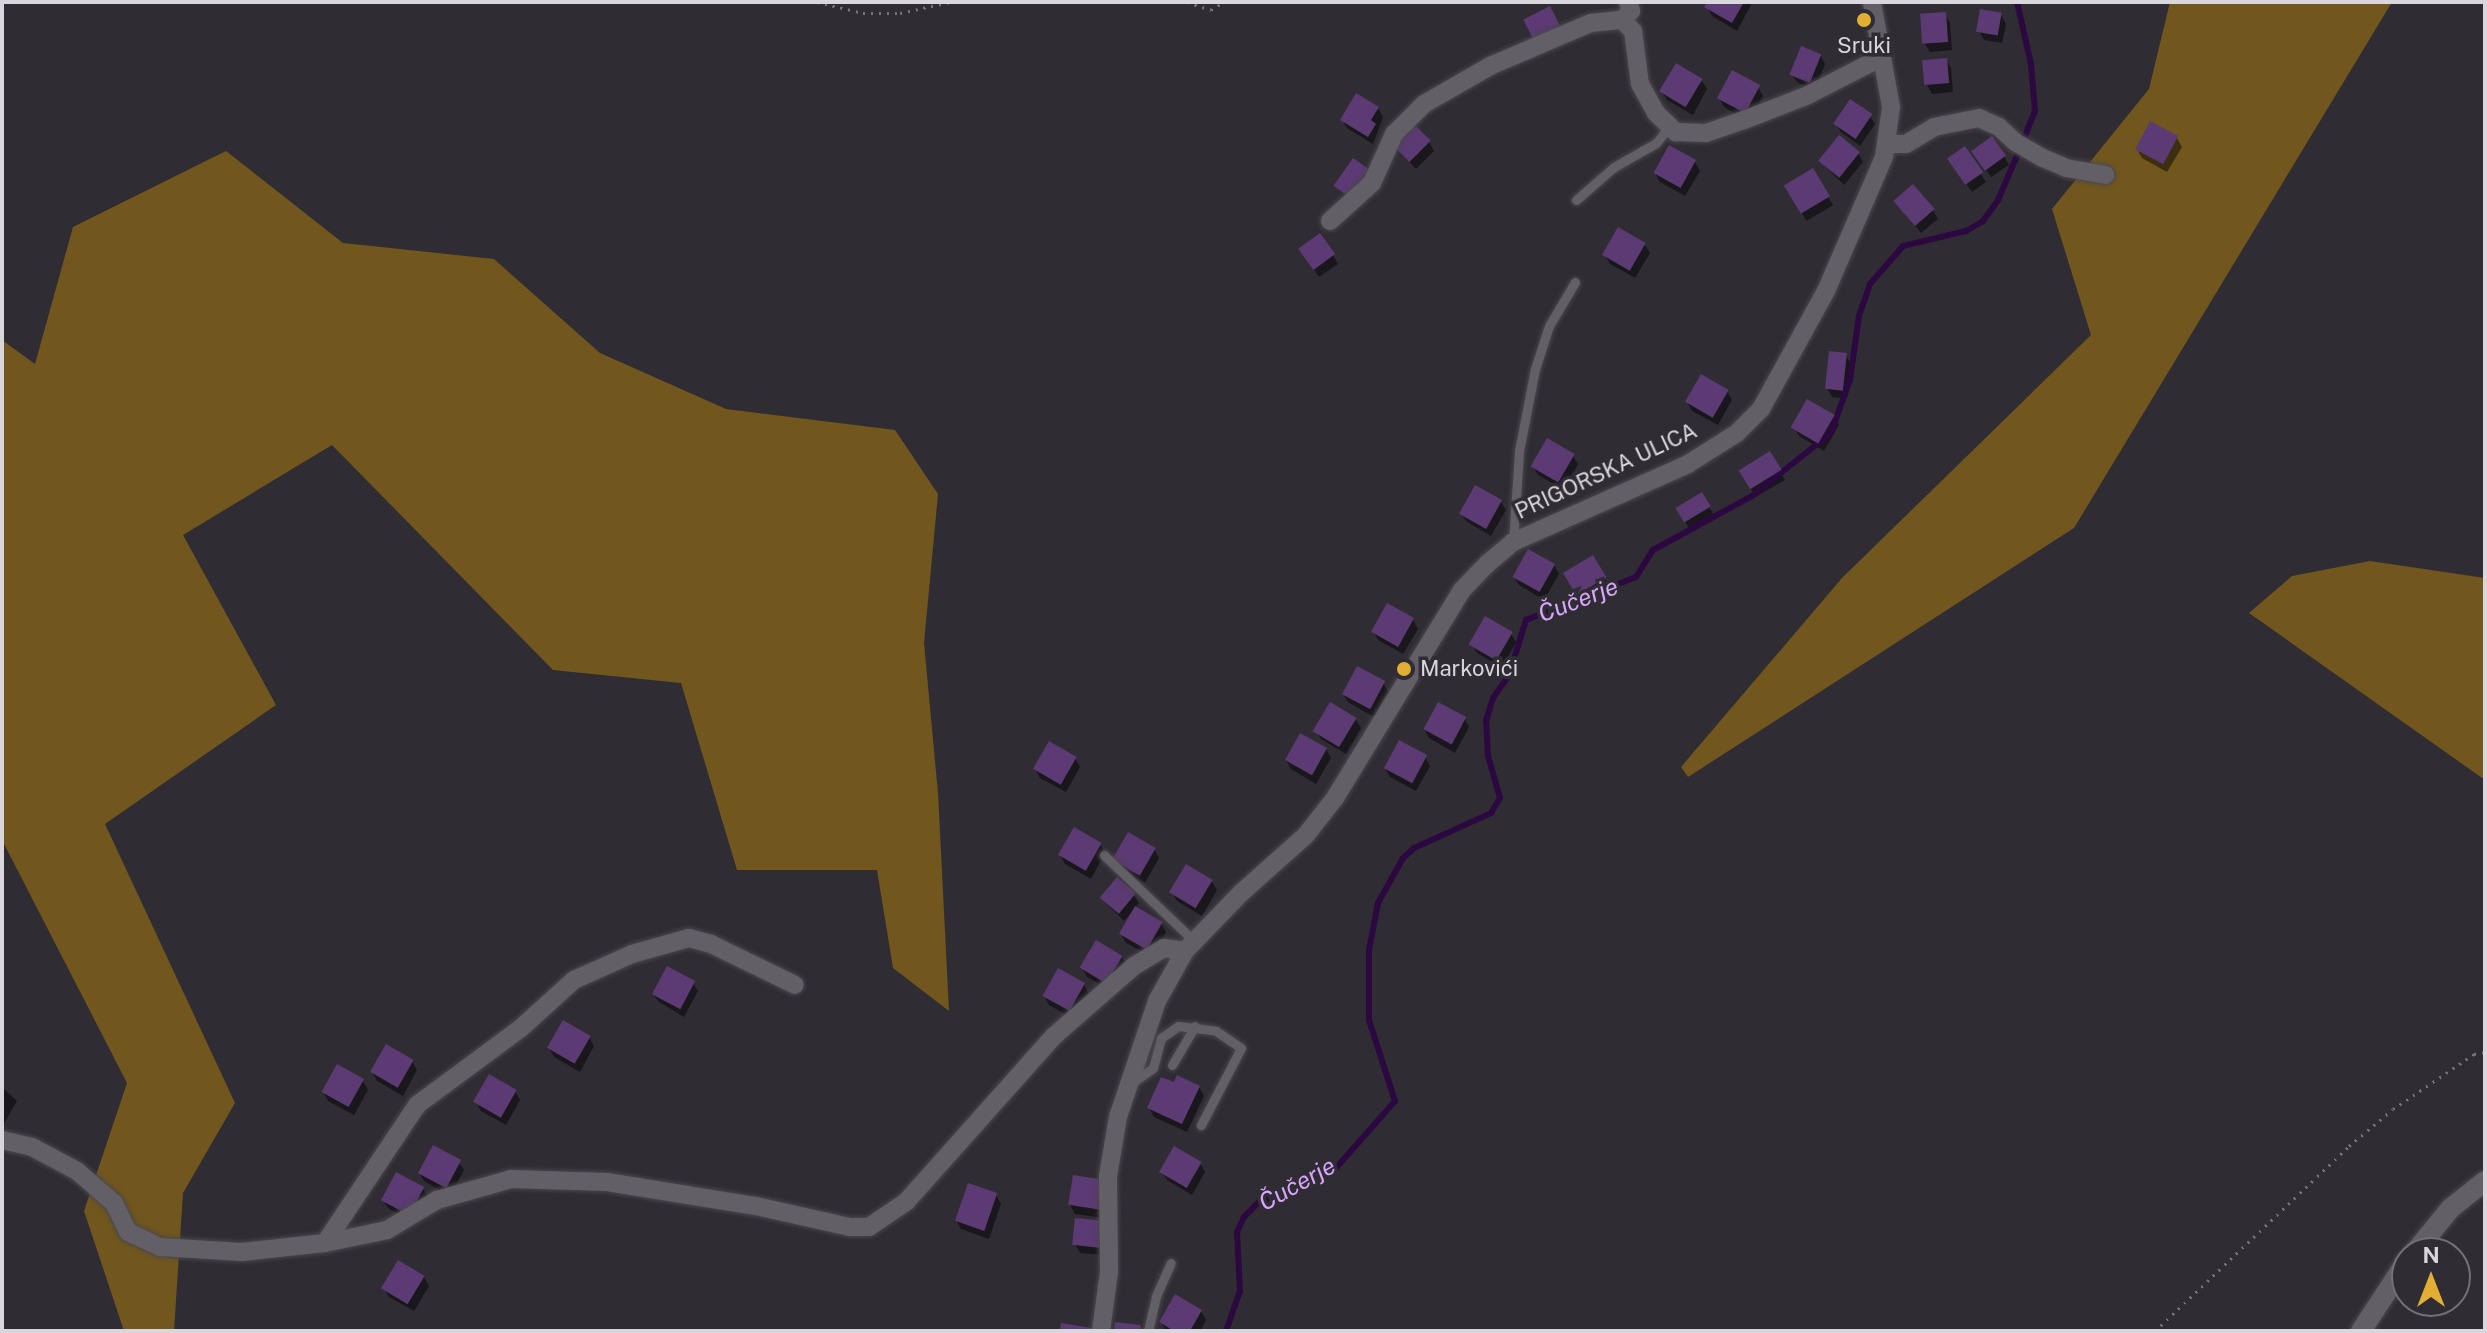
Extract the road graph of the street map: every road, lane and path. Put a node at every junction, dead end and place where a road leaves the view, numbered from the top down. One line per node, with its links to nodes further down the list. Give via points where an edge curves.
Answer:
1 (817, 2): 2 (path, via 863,13 900,13)
2 (950, 2)
3 (1187, 2): 4 (path, via 1211,10)
4 (1224, 2)
5 (1872, 2): 7 (street, PRIGORSKA ULICA)
6 (1625, 11): 8 (street, via 1640,84); 12 (street, via 1490,66 1424,104 1394,134 1372,183)
7 (1882, 57): 8 (street, via 1806,96 1731,125 1706,133 1676,132); 9 (street, PRIGORSKA ULICA, via 1891,107)
8 (1670, 126): 11 (lane, via 1656,143 1614,167)
9 (1886, 144): 10 (street, via 1906,144 1934,127 1979,118 2043,158); 14 (street, PRIGORSKA ULICA, via 1826,291 1761,409 1737,433 1688,464)
10 (2105, 175)
11 (1576, 200)
12 (1330, 221)
13 (1575, 282): 14 (lane, via 1555,313 1535,369 1519,451)
14 (1513, 542): 16 (street, PRIGORSKA ULICA, via 1462,590 1335,798 1306,835)
15 (1104, 855): 16 (lane)
16 (1189, 945): 21 (street, PRIGORSKA ULICA, via 1157,1001); 26 (street, via 1164,948 1134,966 1054,1036 906,1202 869,1227 607,1182 511,1179 437,1200 387,1230)
17 (795, 985): 26 (street, via 689,938 632,954 574,980 521,1028 417,1105)
18 (1195, 1026): 20 (lane); 21 (lane, via 1178,1026 1161,1038 1153,1068); 22 (lane, via 1216,1031 1241,1048)
19 (2485, 1052): 31 (path, via 2474,1054 2393,1109 2349,1146)
20 (1172, 1065)
21 (1131, 1084): 29 (street, PRIGORSKA ULICA, via 1118,1117 1108,1176 1109,1272)
22 (1201, 1125)
23 (2, 1140): 26 (street, via 32,1147 77,1171 114,1203 128,1232 160,1247 242,1252)
24 (2485, 1181): 25 (street, via 2451,1208)
25 (2427, 1237)
26 (325, 1243)
27 (1171, 1263): 30 (lane)
28 (2391, 1285): 32 (street)
29 (1101, 1331)
30 (1148, 1331)
31 (2155, 1331)
32 (2361, 1331)

